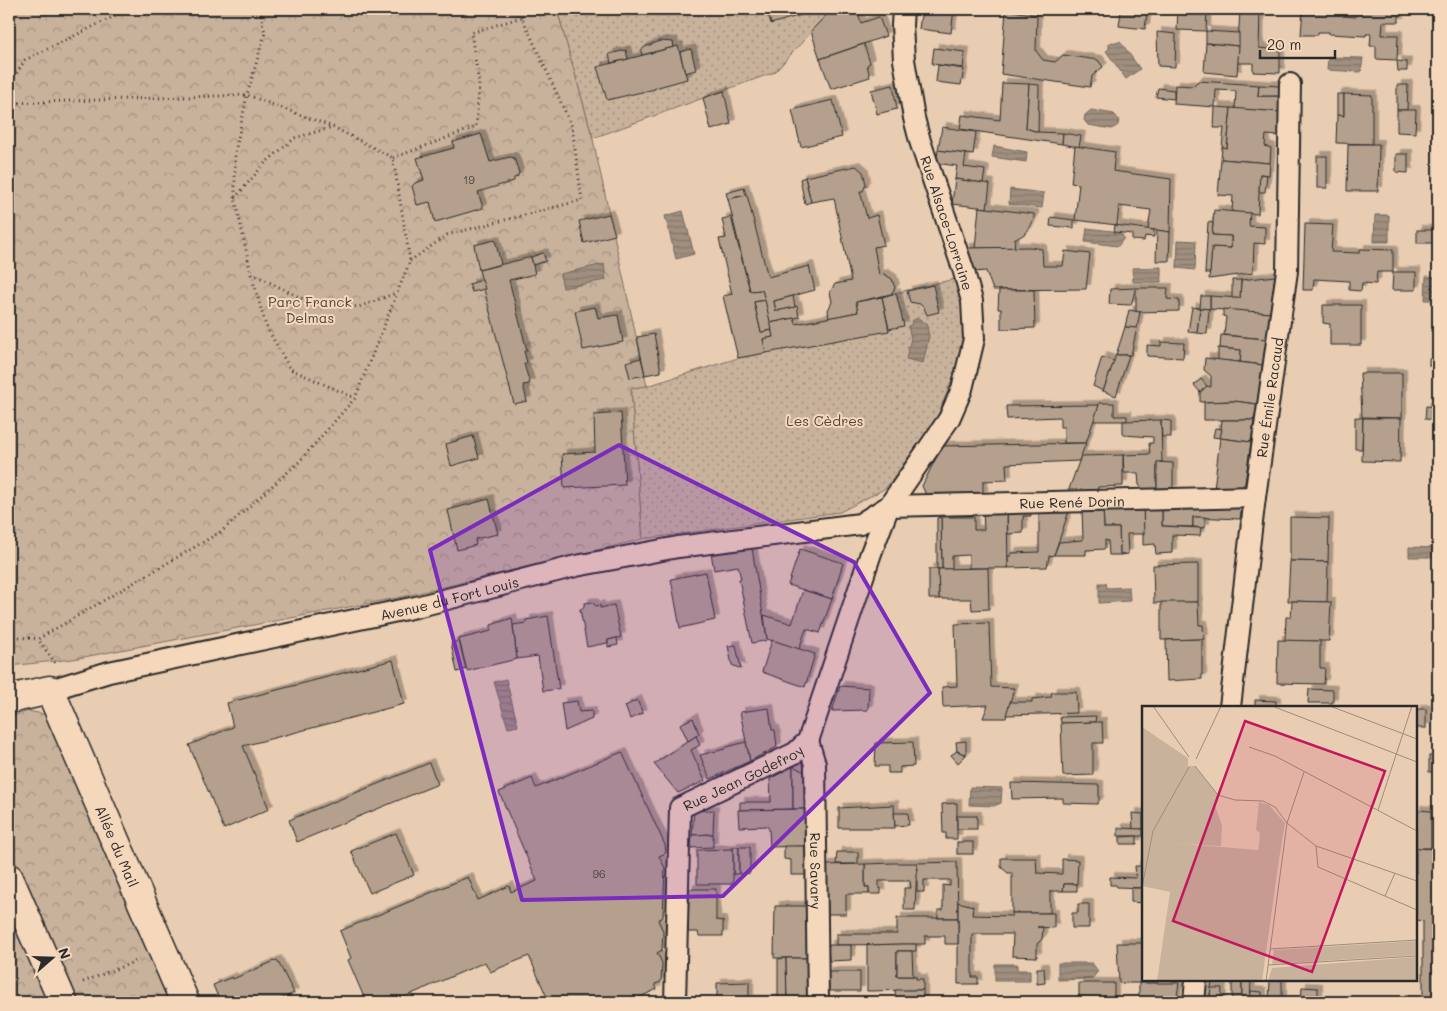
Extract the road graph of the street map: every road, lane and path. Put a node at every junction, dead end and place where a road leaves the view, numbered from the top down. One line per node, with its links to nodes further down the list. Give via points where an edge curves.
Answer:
1 (129, 9): 7 (path, via 24,60)
2 (260, 9): 8 (path, via 265,33)
3 (522, 9): 5 (path)
4 (904, 9): 18 (street, Rue Alsace-Lorraine, via 904,60 914,118 972,301 974,339 962,389 949,419)
5 (522, 17): 11 (path, via 471,33 479,83 476,126); 13 (path, via 572,127 582,200 447,234)
6 (1290, 84): 17 (street, Rue Émile Racaud, via 1287,270)
7 (9, 86)
8 (247, 95): 9 (path); 10 (path); 12 (path, via 235,153)
9 (9, 104)
10 (332, 127): 11 (path); 12 (path, via 294,138 265,163)
11 (393, 158): 13 (path)
12 (235, 198): 14 (path)
13 (410, 261): 15 (path)
14 (251, 274): 15 (path, via 309,302 359,307); 16 (path, via 266,326 290,369)
15 (397, 293): 16 (path)
16 (355, 398): 20 (path, via 299,462 222,531)
17 (1256, 497): 18 (street, Rue René Dorin); 23 (street, Rue Émile Racaud)
18 (889, 506): 21 (street, Avenue du Fort Louis, via 860,524 678,546 576,566 416,608 109,672); 24 (street, Rue Jean Godefroy)
19 (9, 636): 20 (path)
20 (38, 640): 21 (path)
21 (60, 687): 22 (street, Avenue du Fort Louis); 29 (street, Allée du Mail)
22 (9, 699)
23 (1230, 706)
24 (808, 741): 30 (street, Rue Jean Godefroy, via 794,752 680,808); 31 (street, Rue Savary, via 815,764)
25 (9, 878): 28 (street)
26 (144, 958): 28 (path, via 82,981)
27 (1196, 981): 32 (street)
28 (74, 995)
29 (185, 1002)
30 (675, 1002)
31 (818, 1002)
32 (1194, 1002)

